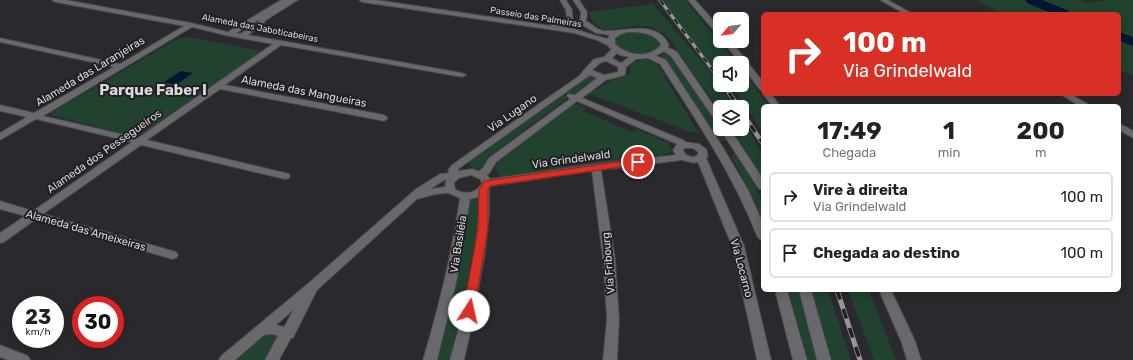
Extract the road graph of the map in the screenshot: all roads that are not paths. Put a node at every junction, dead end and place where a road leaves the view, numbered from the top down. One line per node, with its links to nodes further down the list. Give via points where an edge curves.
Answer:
1 (55, 0): 17 (street, Alameda das Jaboticabeiras)
2 (286, 0): 13 (street)
3 (295, 0): 13 (street)
4 (362, 0): 19 (street, Passeio das Palmeiras)
5 (404, 0): 14 (street, Passeio das Palmeiras, via 558,24)
6 (563, 0): 10 (street)
7 (576, 0): 11 (street)
8 (691, 0): 16 (street)
9 (883, 0): 12 (street)
10 (569, 10): 11 (street); 14 (street)
11 (582, 10): 15 (street)
12 (906, 12)
13 (259, 18): 20 (street); 21 (street, via 260,24)
14 (568, 23): 15 (street, Passeio das Palmeiras); 19 (street, via 568,28)
15 (584, 23): 18 (street, Passeio das Palmeiras, via 597,32)
16 (713, 24)
17 (191, 25): 20 (street, Alameda das Jaboticabeiras); 31 (street, Alameda das Laranjeiras)
18 (624, 31): 24 (street, via 613,36); 25 (street, Passeio das Palmeiras, via 642,30 657,35 664,40)
19 (574, 32): 24 (street, Passeio das Palmeiras)
20 (229, 34): 21 (street, Alameda das Jaboticabeiras)
21 (242, 36): 23 (street, Alameda das Jaboticabeiras)
22 (0, 40): 31 (street)
23 (281, 42): 34 (street, Alameda das Jaboticabeiras); 37 (street, Alameda dos Pessegueiros)
24 (610, 43): 27 (street)
25 (663, 48): 28 (street); 43 (street, via 674,54)
26 (732, 48): 36 (street)
27 (616, 50): 29 (street); 30 (street, Via Lugano)
28 (648, 55): 29 (street); 53 (street, via 663,62)
29 (636, 56): 32 (street)
30 (607, 59): 32 (street); 33 (street, Via Lugano, via 597,61)
31 (120, 66): 44 (street, Alameda das Laranjeiras)
32 (622, 66): 35 (street, via 622,73)
33 (587, 71): 35 (street); 38 (street, Via Lugano, via 587,74)
34 (462, 75)
35 (603, 78): 40 (street)
36 (761, 85)
37 (219, 86): 45 (street, Alameda das Mangueiras); 50 (street, Alameda dos Pessegueiros)
38 (561, 92): 40 (street); 59 (street, Via Lugano, via 455,167)
39 (1068, 96): 41 (street)
40 (575, 98): 51 (street, via 680,142); 57 (street, via 492,160 487,170)
41 (1083, 104)
42 (0, 108): 44 (street)
43 (713, 111)
44 (35, 117): 49 (street, Alameda das Laranjeiras); 50 (street)
45 (384, 118)
46 (1121, 127): 47 (street)
47 (1133, 135)
48 (730, 136): 52 (street)
49 (0, 137)
50 (140, 141): 58 (street); 66 (street, Alameda dos Pessegueiros)
51 (682, 146): 54 (street, via 678,150); 55 (street, Via Locarno, via 698,147 703,151)
52 (737, 146): 53 (street); 60 (street)
53 (717, 147): 67 (street, via 746,196)
54 (682, 157): 55 (street, Via Grindelwald, via 690,160); 56 (street, Via Grindelwald)
55 (701, 158): 83 (street, Via Locarno, via 738,246)
56 (596, 168): 61 (street, Via Grindelwald); 82 (street, Via Fribourg, via 609,259 612,319)
57 (481, 174): 59 (street, via 472,172); 61 (street, via 484,176)
58 (286, 176)
59 (454, 176): 62 (street, via 449,183); 64 (street, via 444,176)
60 (761, 184)
61 (485, 187): 63 (street, via 477,194); 81 (street, Via Basiléia, via 483,228 476,272)
62 (450, 190): 63 (street); 64 (street)
63 (465, 196): 80 (street, Via Basiléia, via 452,280)
64 (414, 197): 70 (street)
65 (0, 205): 66 (street, Alameda das Ameixeiras)
66 (33, 215): 68 (street, Alameda dos Pessegueiros); 69 (street, Alameda das Ameixeiras)
67 (761, 231)
68 (0, 238)
69 (172, 255)
70 (314, 285): 74 (street); 75 (street)
71 (782, 292): 84 (street)
72 (806, 292): 85 (street)
73 (886, 292): 86 (street)
74 (260, 330): 75 (street, via 272,329); 78 (street)
75 (288, 334): 79 (street)
76 (0, 351): 77 (street)
77 (23, 360)
78 (226, 360)
79 (272, 360)
80 (430, 360)
81 (457, 360)
82 (610, 360)
83 (764, 360)
84 (800, 360)
85 (824, 360)
86 (914, 360)

